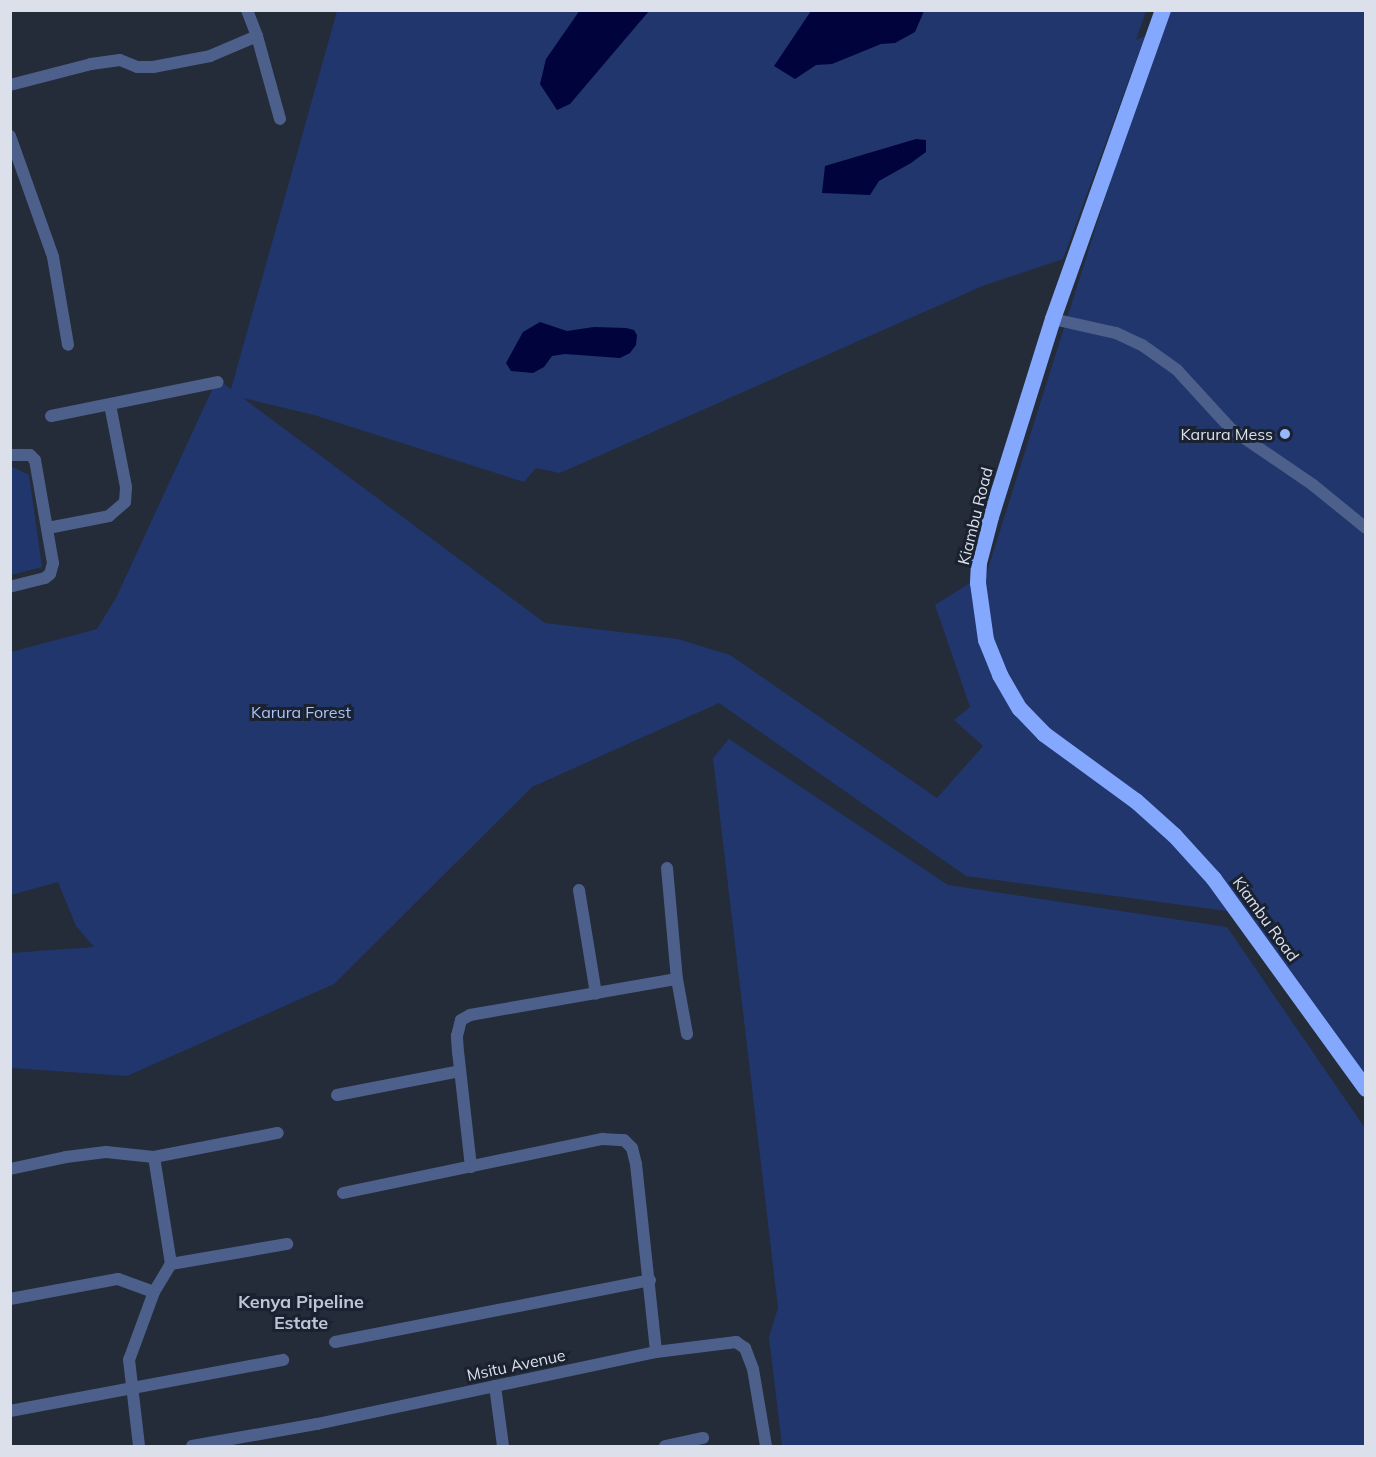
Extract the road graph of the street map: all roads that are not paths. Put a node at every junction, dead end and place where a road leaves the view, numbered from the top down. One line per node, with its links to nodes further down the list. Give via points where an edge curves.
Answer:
1 (247, 10): 3 (street)
2 (1163, 10): 7 (highway, Kiambu Road)
3 (256, 36): 4 (street, via 210,56 153,67 137,67 125,60 101,63); 5 (street)
4 (10, 85)
5 (280, 119)
6 (10, 136): 8 (street, via 53,257)
7 (1053, 319): 14 (street, via 1116,333 1142,345 1176,370 1230,429 1313,484); 22 (highway, Kiambu Road, via 979,563 986,640 1000,675 1020,709 1044,734 1136,801 1214,879)
8 (68, 345)
9 (218, 382): 10 (street)
10 (110, 405): 11 (street); 13 (street, via 126,487 124,502 110,516)
11 (51, 416)
12 (10, 455): 13 (street, via 30,455 35,460)
13 (48, 528): 15 (street, via 54,563 50,574)
14 (1365, 528)
15 (10, 587)
16 (667, 868): 18 (street)
17 (579, 890): 19 (street)
18 (677, 979): 19 (street); 20 (street)
19 (596, 994): 21 (street, via 470,1015 461,1020 457,1036)
20 (687, 1034)
21 (460, 1071): 23 (street); 26 (street)
22 (1365, 1089)
23 (337, 1095)
24 (278, 1133): 25 (street)
25 (154, 1157): 27 (street, via 106,1152); 30 (street)
26 (471, 1167): 28 (street); 31 (street, via 602,1139 624,1140 632,1148 636,1164)
27 (10, 1169)
28 (344, 1192)
29 (287, 1244): 30 (street)
30 (171, 1264): 32 (street)
31 (650, 1280): 34 (street); 35 (street)
32 (154, 1292): 33 (street, via 118,1279); 37 (street, via 129,1360)
33 (10, 1299)
34 (335, 1342)
35 (656, 1352): 38 (street, Msitu Avenue); 45 (street, Msitu Avenue, via 741,1343 753,1369)
36 (283, 1360): 37 (street)
37 (132, 1386): 39 (street); 41 (street)
38 (495, 1386): 42 (street, Msitu Avenue); 43 (street)
39 (10, 1411)
40 (703, 1438): 44 (street)
41 (139, 1446)
42 (192, 1446)
43 (503, 1446)
44 (665, 1446)
45 (766, 1446)

